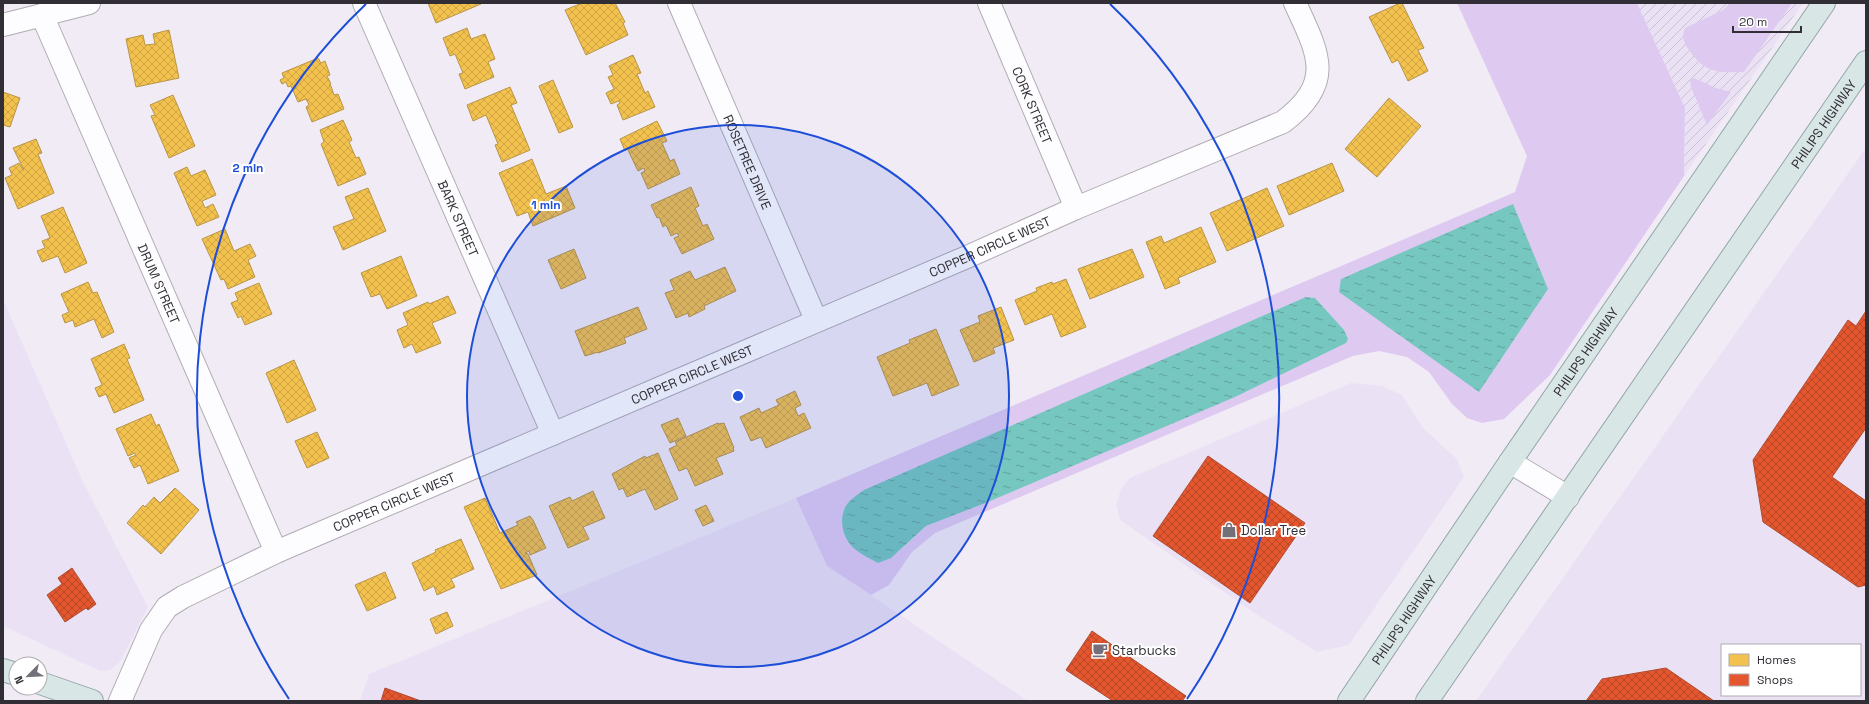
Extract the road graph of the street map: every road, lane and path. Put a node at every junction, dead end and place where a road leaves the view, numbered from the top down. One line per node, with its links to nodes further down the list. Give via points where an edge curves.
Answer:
1 (89, 3): 7 (street)
2 (364, 3): 12 (street, BARK STREET)
3 (679, 3): 11 (street, ROSETREE DRIVE)
4 (989, 3): 10 (street, CORK STREET)
5 (1295, 3): 10 (street, COPPER CIRCLE WEST, via 1315,44 1318,64 1316,82 1310,95 1297,111 1283,122)
6 (1824, 3): 13 (main road, PHILIPS HIGHWAY)
7 (42, 15): 8 (street); 15 (street, DRUM STREET)
8 (3, 25)
9 (1866, 62): 14 (main road, PHILIPS HIGHWAY)
10 (1076, 208): 11 (street, COPPER CIRCLE WEST)
11 (816, 320): 12 (street, COPPER CIRCLE WEST)
12 (553, 434): 15 (street, COPPER CIRCLE WEST)
13 (1510, 462): 14 (street); 19 (main road, PHILIPS HIGHWAY)
14 (1568, 497): 20 (main road, PHILIPS HIGHWAY)
15 (276, 552): 18 (street, COPPER CIRCLE WEST, via 183,597 168,607 148,636)
16 (48, 686): 17 (main road)
17 (92, 701)
18 (120, 701)
19 (1349, 701)
20 (1427, 701)

